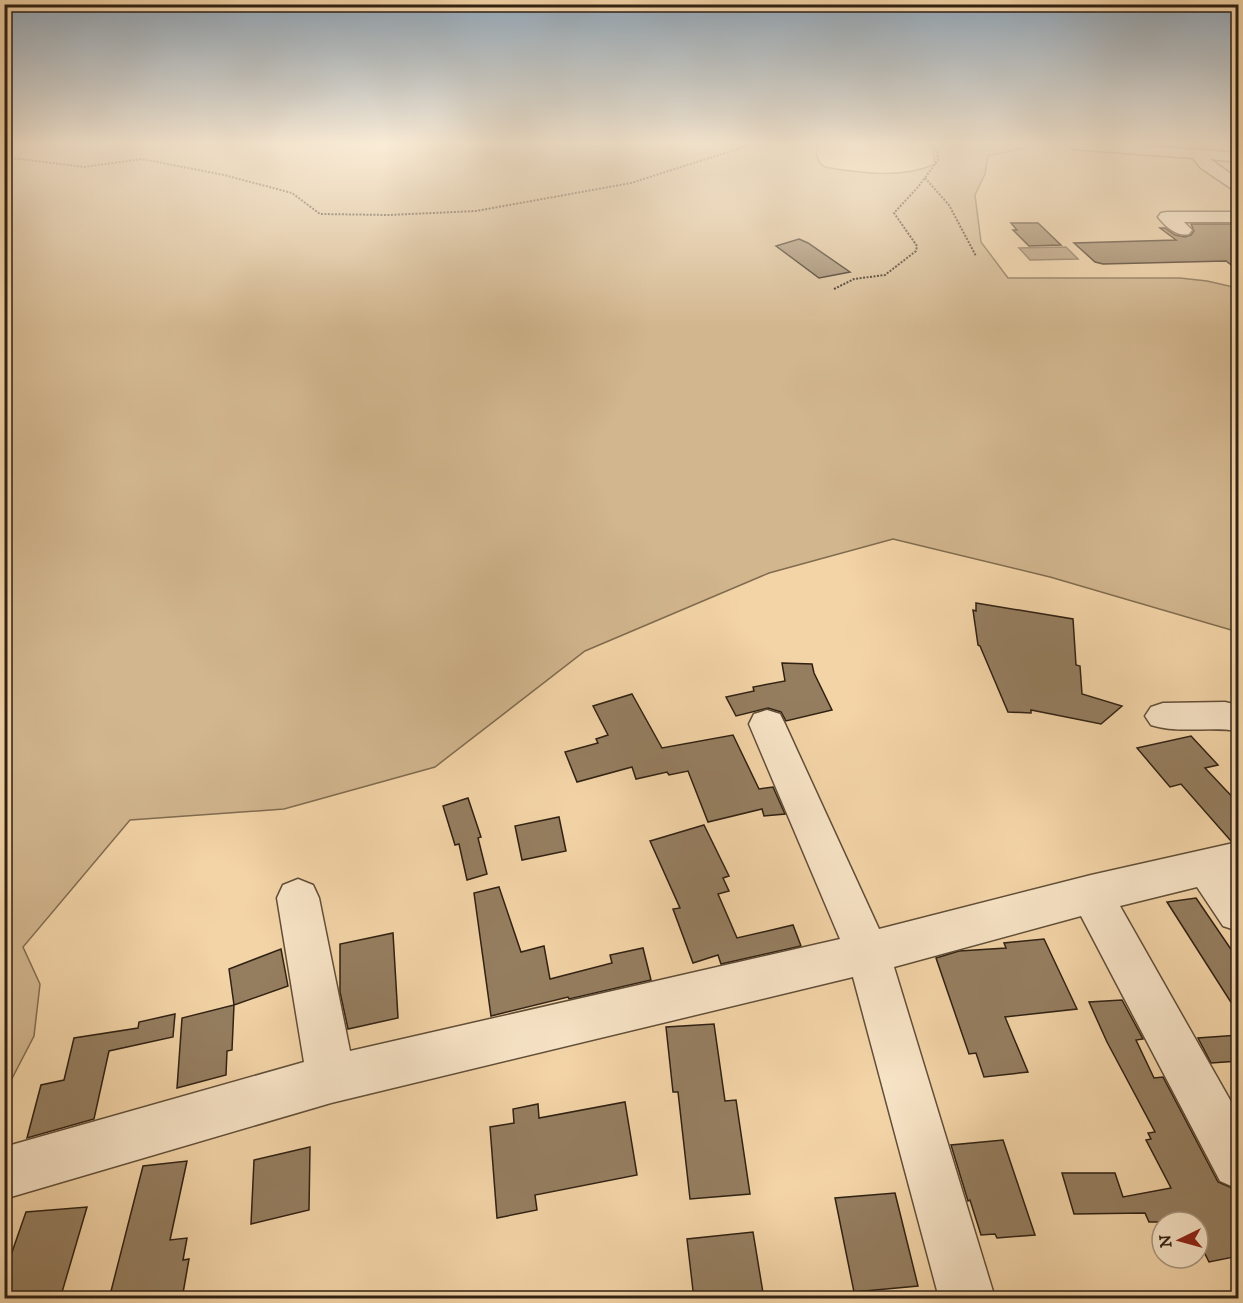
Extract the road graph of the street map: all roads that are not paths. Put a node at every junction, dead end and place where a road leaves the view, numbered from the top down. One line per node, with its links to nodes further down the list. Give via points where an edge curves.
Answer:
1 (1239, 217): 2 (street, via 1167,217)
2 (1183, 230)
3 (1163, 716): 4 (street, via 1225,714)
4 (1239, 718)
5 (767, 724): 10 (street)
6 (1222, 862): 7 (street); 9 (street)
7 (1091, 894): 10 (street); 12 (street)
8 (298, 898): 11 (street)
9 (1239, 912)
10 (868, 953): 11 (street); 14 (street)
11 (331, 1079): 13 (street)
12 (1239, 1163)
13 (4, 1173)
14 (967, 1299)

